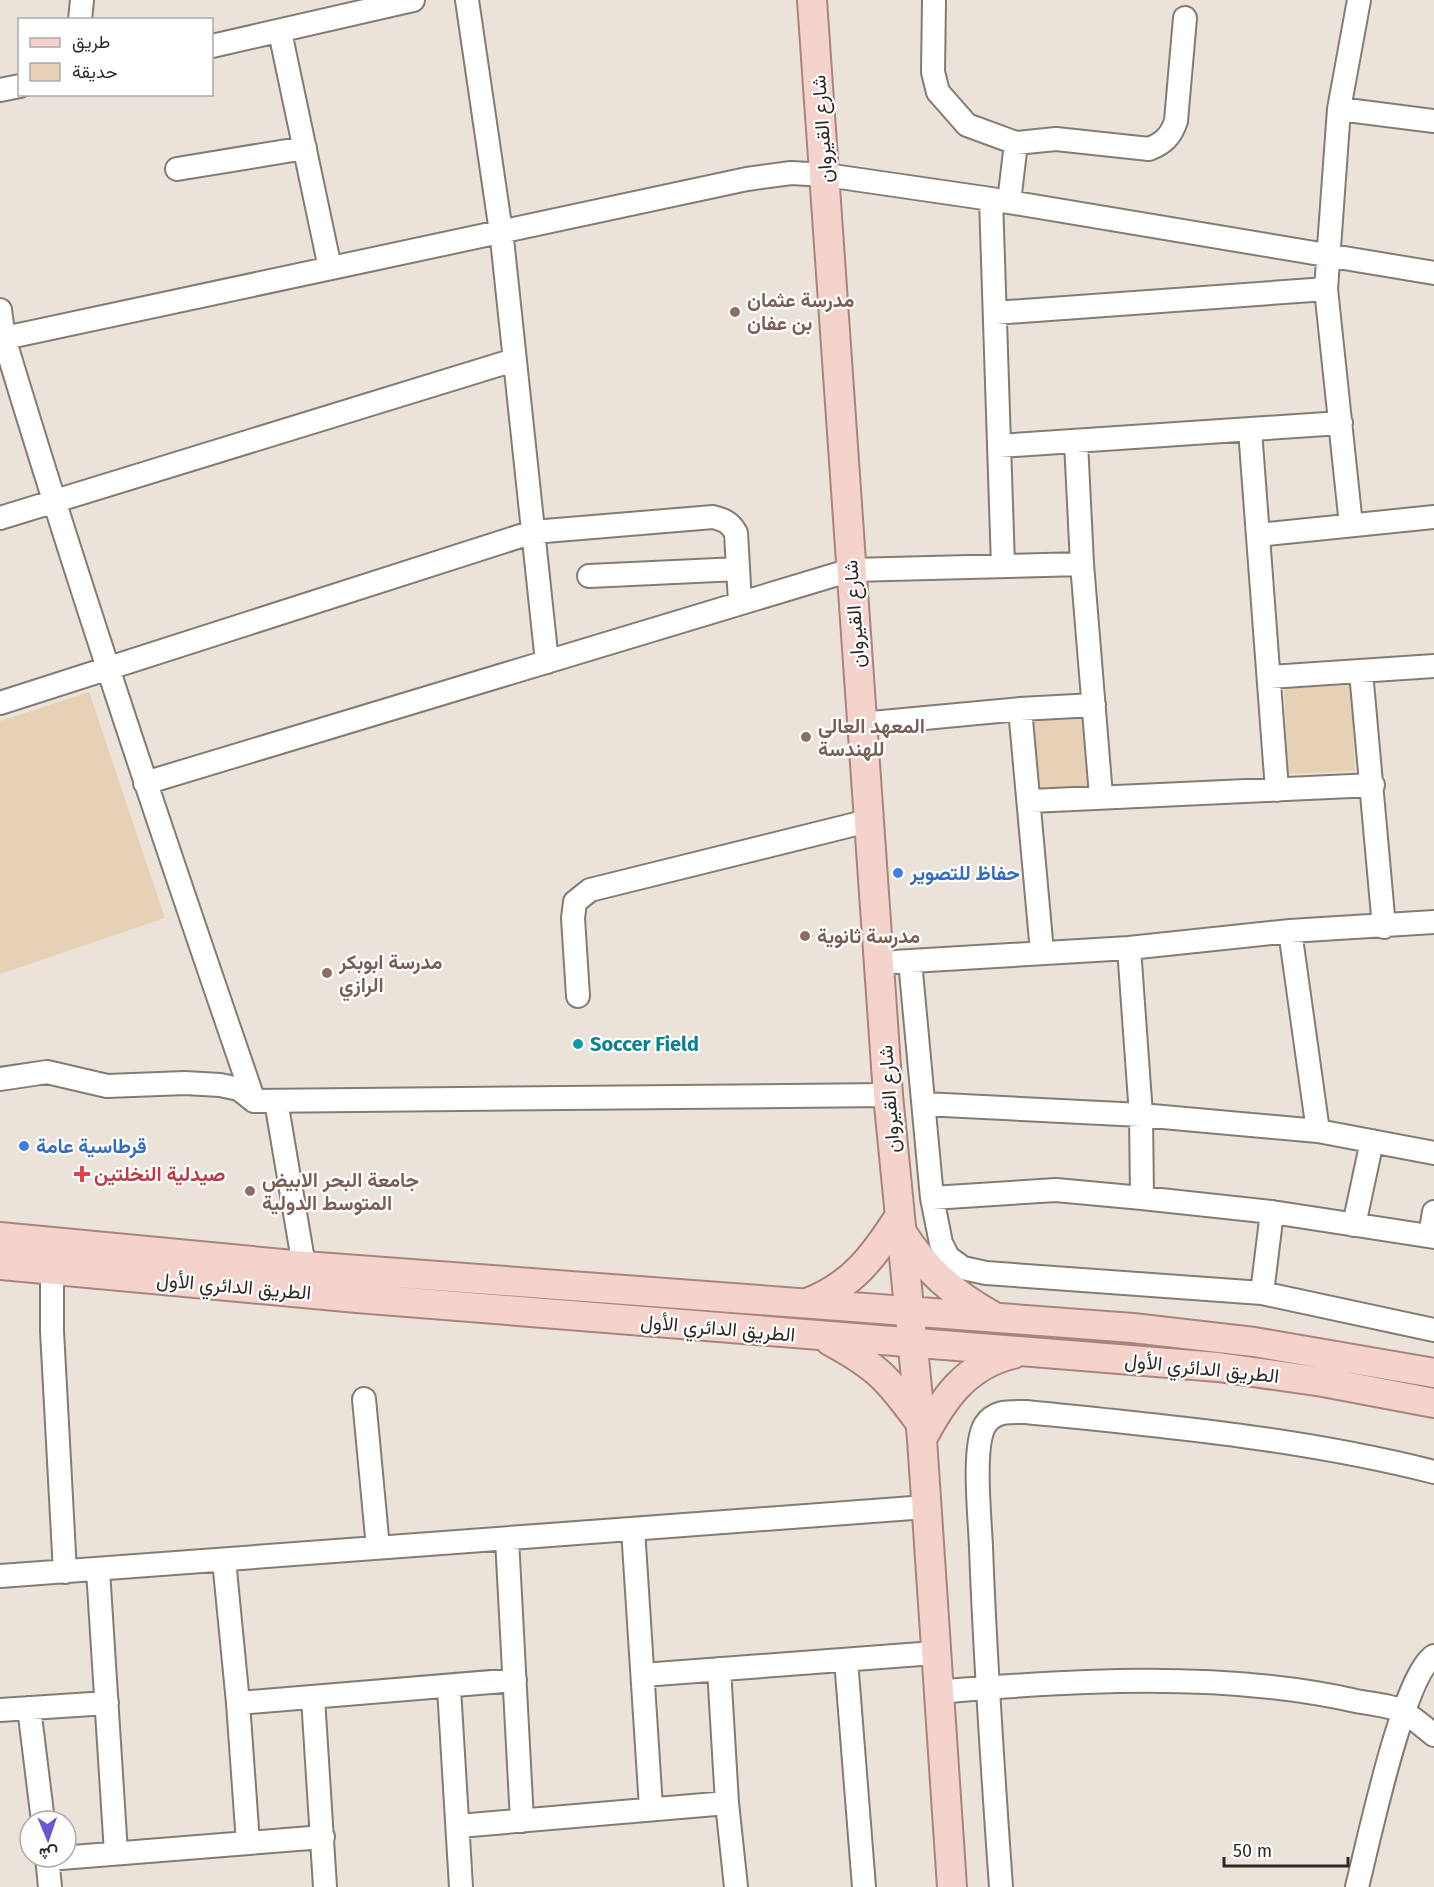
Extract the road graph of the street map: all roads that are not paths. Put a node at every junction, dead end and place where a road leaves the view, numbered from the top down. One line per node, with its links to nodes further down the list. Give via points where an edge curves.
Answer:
1 (82, 0): 7 (street)
2 (413, 0): 9 (street)
3 (467, 0): 20 (street)
4 (812, 0): 18 (main road, شارع القيروان)
5 (934, 0): 15 (street, via 933,72 938,92 967,125)
6 (1359, 0): 13 (street)
7 (80, 18)
8 (1185, 18): 15 (street, via 1176,121 1172,134 1162,144 1149,149 1056,139)
9 (280, 32): 10 (street); 16 (street)
10 (213, 46)
11 (18, 86): 12 (street)
12 (0, 90)
13 (1339, 110): 14 (street); 21 (street)
14 (1434, 121)
15 (1016, 143): 19 (street)
16 (304, 148): 17 (street); 22 (street)
17 (177, 169)
18 (826, 176): 19 (street); 20 (street, via 791,173 747,179); 42 (main road, شارع القيروان)
19 (1000, 200): 21 (street); 26 (street)
20 (501, 232): 22 (street); 28 (street)
21 (1328, 257): 23 (street); 24 (street)
22 (330, 268): 27 (street)
23 (1434, 273)
24 (1326, 289): 26 (street); 29 (street)
25 (0, 310): 27 (street)
26 (995, 313): 32 (street)
27 (2, 339): 33 (street)
28 (514, 360): 33 (street); 37 (street)
29 (1341, 423): 30 (street); 36 (street)
30 (1250, 430): 31 (street); 38 (street)
31 (1076, 442): 32 (street); 39 (street)
32 (999, 446): 40 (street)
33 (53, 501): 35 (street); 47 (street)
34 (1434, 517): 36 (street)
35 (0, 518)
36 (1351, 525): 38 (street)
37 (533, 532): 41 (street, via 713,517 732,525 736,533); 45 (street); 47 (street)
38 (1258, 535): 49 (street)
39 (1082, 564): 40 (street); 51 (street)
40 (1003, 566): 42 (street)
41 (738, 569): 43 (street); 44 (street)
42 (851, 570): 44 (street); 53 (main road, شارع القيروان)
43 (589, 576)
44 (740, 602): 45 (street)
45 (546, 662): 54 (street)
46 (1434, 666): 48 (street)
47 (110, 669): 50 (street); 54 (street)
48 (1361, 672): 49 (street); 55 (street)
49 (1269, 677): 56 (street)
50 (0, 703)
51 (1094, 705): 52 (street); 57 (street)
52 (1020, 709): 53 (street); 58 (street)
53 (861, 724): 59 (main road, شارع القيروان)
54 (145, 783): 70 (street)
55 (1373, 785): 56 (street); 61 (street)
56 (1276, 790): 57 (street)
57 (1101, 796): 58 (street)
58 (1031, 801): 64 (street)
59 (868, 821): 66 (main road, شارع القيروان); 67 (street, via 590,890 575,902 573,918)
60 (1434, 922): 61 (street)
61 (1384, 927): 62 (street)
62 (1290, 932): 63 (street); 73 (street)
63 (1129, 948): 64 (street); 72 (street)
64 (1042, 952): 65 (street)
65 (910, 961): 66 (street); 71 (street)
66 (880, 963): 69 (main road, شارع القيروان)
67 (578, 996)
68 (0, 1079): 70 (street, via 47,1072 107,1086 220,1085)
69 (888, 1095): 70 (street); 80 (main road, شارع القيروان)
70 (265, 1101): 85 (street)
71 (924, 1104): 72 (street); 76 (street)
72 (1141, 1115): 73 (street); 77 (street)
73 (1318, 1131): 74 (street)
74 (1372, 1142): 75 (street); 81 (street)
75 (1434, 1153)
76 (932, 1198): 77 (street, via 1056,1190); 87 (street, via 941,1243 948,1257 963,1268 986,1273)
77 (1142, 1198): 78 (street)
78 (1272, 1212): 81 (street); 87 (street)
79 (1434, 1212): 83 (street)
80 (899, 1222): 88 (main road, via 856,1275 823,1297); 89 (main road, شارع القيروان); 90 (main road, via 924,1265 944,1285)
81 (1354, 1225): 83 (street)
82 (0, 1237): 85 (main road, الطريق الدائري الأول)
83 (1432, 1237)
84 (0, 1265): 86 (main road, الطريق الدائري الأول)
85 (304, 1266): 88 (main road, الطريق الدائري الأول)
86 (52, 1269): 92 (main road, الطريق الدائري الأول); 106 (street)
87 (1262, 1293): 91 (street)
88 (804, 1304): 89 (main road, الطريق الدائري الأول)
89 (908, 1311): 90 (main road, الطريق الدائري الأول); 93 (main road, شارع القيروان)
90 (998, 1318): 95 (main road, الطريق الدائري الأول, via 1254,1342)
91 (1434, 1330)
92 (820, 1336): 93 (main road, الطريق الدائري الأول); 98 (main road, via 875,1367 897,1390)
93 (911, 1344): 94 (main road, الطريق الدائري الأول); 98 (main road, شارع القيروان)
94 (1026, 1352): 97 (main road, الطريق الدائري الأول, via 1218,1367); 98 (main road, via 995,1360 960,1382)
95 (1434, 1373)
96 (364, 1399): 103 (street)
97 (1434, 1403)
98 (921, 1431): 100 (main road, شارع القيروان)
99 (1434, 1472): 114 (street, via 1310,1445 1206,1430 1003,1412 985,1426 980,1443)
100 (926, 1507): 101 (street); 108 (main road, شارع القيروان)
101 (633, 1529): 102 (street); 112 (street)
102 (507, 1539): 103 (street); 113 (street)
103 (378, 1548): 104 (street)
104 (224, 1560): 105 (street); 119 (street)
105 (98, 1570): 106 (street); 118 (street)
106 (65, 1572): 107 (street)
107 (0, 1576)
108 (934, 1653): 110 (street); 116 (main road, شارع القيروان)
109 (1434, 1656): 122 (street, via 1420,1671)
110 (846, 1660): 111 (street); 138 (street)
111 (719, 1669): 112 (street); 124 (street)
112 (643, 1675): 125 (street)
113 (515, 1680): 115 (street); 127 (street)
114 (986, 1687): 116 (street); 122 (street, via 1164,1681 1272,1687 1313,1691); 140 (street)
115 (449, 1688): 117 (street); 128 (street)
116 (937, 1692): 139 (main road, شارع القيروان)
117 (314, 1698): 119 (street); 129 (street)
118 (107, 1703): 120 (street); 131 (street)
119 (238, 1703): 130 (street)
120 (29, 1708): 121 (street); 126 (street)
121 (0, 1710)
122 (1403, 1712): 123 (street); 141 (street)
123 (1434, 1735)
124 (727, 1803): 125 (street); 137 (street)
125 (651, 1808): 127 (street)
126 (42, 1809)
127 (522, 1821): 128 (street)
128 (459, 1826): 136 (street)
129 (323, 1837): 130 (street); 135 (street)
130 (248, 1843): 131 (street)
131 (116, 1853): 132 (street)
132 (78, 1856)
133 (49, 1869): 134 (street)
134 (50, 1887)
135 (325, 1887)
136 (461, 1887)
137 (736, 1887)
138 (864, 1887)
139 (952, 1887)
140 (1001, 1887)
141 (1357, 1887)

